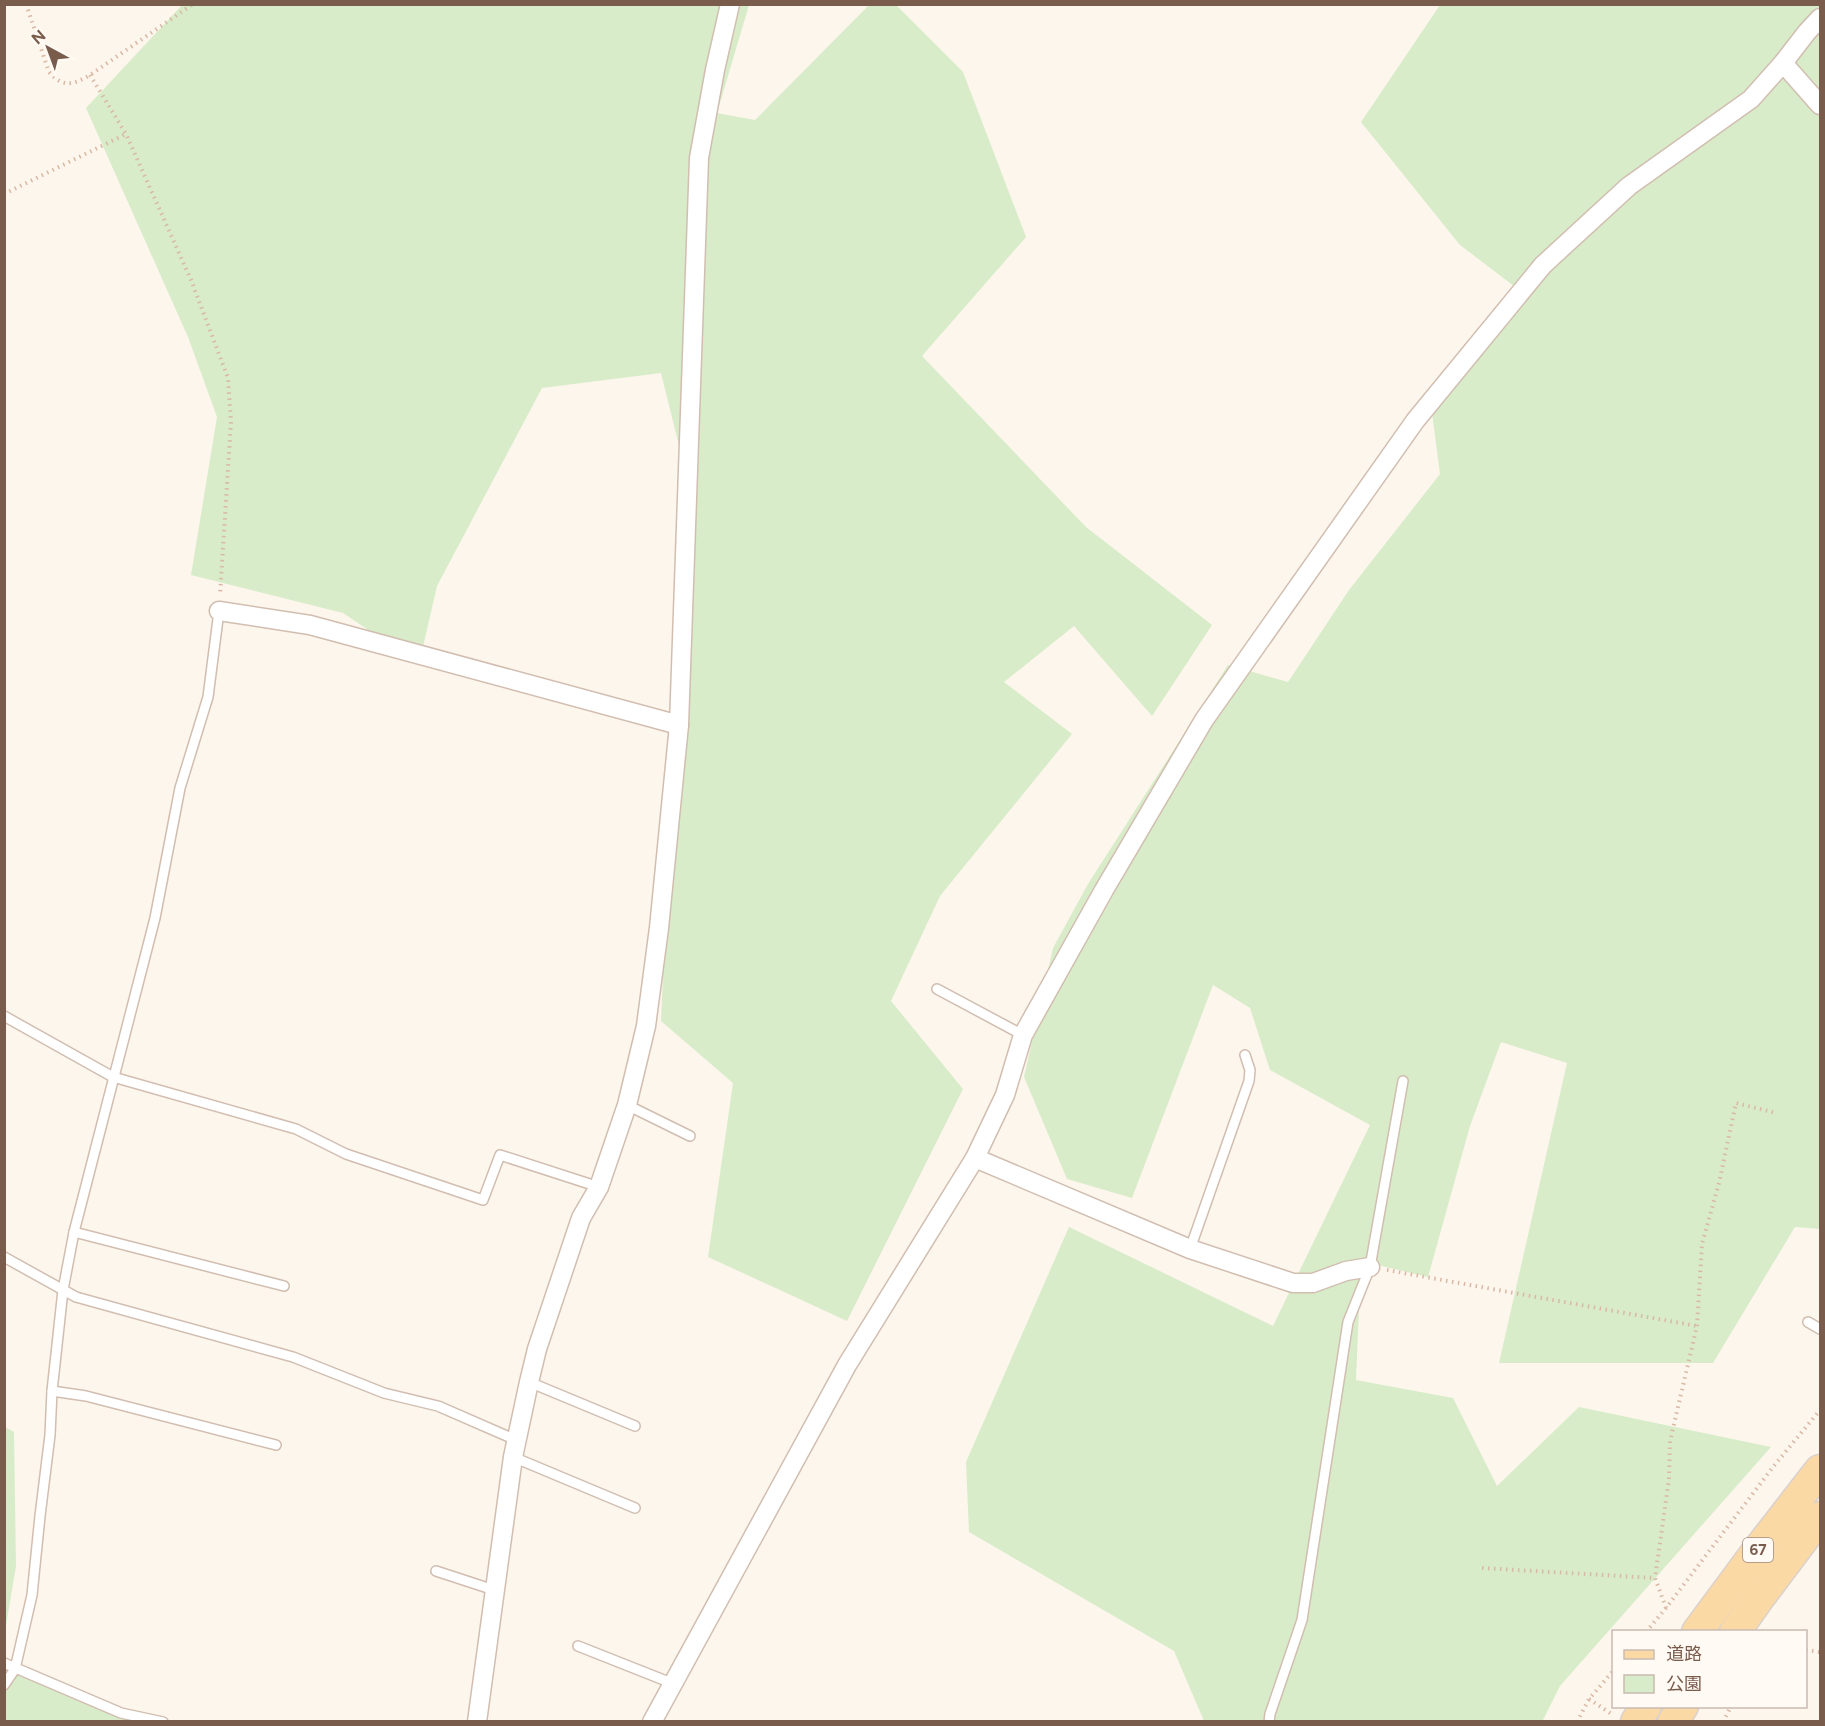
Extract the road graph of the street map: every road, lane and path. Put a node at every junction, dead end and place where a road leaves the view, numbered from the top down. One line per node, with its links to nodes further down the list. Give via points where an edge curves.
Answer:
1 (26, 4): 6 (path, via 49,72 56,80 63,84 79,82)
2 (192, 4): 6 (path)
3 (730, 4): 11 (street, via 699,158)
4 (1821, 18): 5 (street)
5 (1783, 63): 7 (street); 14 (street, via 1751,99 1629,186 1543,265 1415,421 1204,720)
6 (90, 75): 8 (path)
7 (1821, 105)
8 (126, 134): 9 (path); 10 (path, via 191,280 228,378 231,422)
9 (4, 194)
10 (219, 611): 11 (street, via 310,625); 16 (lane, via 208,697 180,788 155,918)
11 (679, 724): 18 (street, via 646,1026)
12 (937, 989): 14 (lane)
13 (4, 1017): 16 (lane)
14 (1023, 1035): 21 (street, via 1005,1095)
15 (1245, 1055): 24 (lane, via 1249,1081)
16 (113, 1077): 22 (lane, via 296,1129 346,1154 483,1200 500,1155); 23 (lane)
17 (1403, 1081): 26 (lane)
18 (627, 1106): 20 (lane); 22 (street)
19 (1776, 1113): 30 (path, via 1736,1103 1702,1244)
20 (690, 1136)
21 (975, 1158): 24 (street); 53 (street, via 847,1365)
22 (599, 1187): 32 (street, via 581,1218)
23 (74, 1232): 27 (lane); 28 (lane)
24 (1190, 1249): 26 (street, via 1293,1284 1313,1283)
25 (4, 1257): 28 (lane)
26 (1370, 1267): 30 (path); 63 (lane, via 1348,1322 1302,1620)
27 (284, 1286)
28 (63, 1290): 33 (lane); 37 (lane, via 76,1297 293,1358 384,1394 438,1406)
29 (1808, 1322): 31 (lane)
30 (1697, 1326): 43 (path, via 1670,1441 1669,1479)
31 (1821, 1329)
32 (529, 1382): 35 (lane); 37 (street)
33 (52, 1391): 36 (lane); 51 (lane, via 32,1595)
34 (1821, 1410): 45 (path)
35 (635, 1426)
36 (276, 1444)
37 (515, 1449): 39 (lane); 44 (street)
38 (1821, 1470): 47 (main road, 67)
39 (635, 1508)
40 (1821, 1517): 48 (main road, 67)
41 (1482, 1568): 43 (path)
42 (436, 1571): 44 (lane)
43 (1655, 1578): 45 (path)
44 (494, 1590): 61 (street)
45 (1666, 1608): 46 (path)
46 (1648, 1630)
47 (1698, 1630)
48 (1736, 1630)
49 (578, 1646): 53 (lane)
50 (4, 1663): 51 (lane)
51 (15, 1669): 54 (lane); 60 (lane, via 121,1713)
52 (1612, 1672): 55 (path)
53 (674, 1684): 62 (street)
54 (4, 1686)
55 (1589, 1699): 59 (path); 64 (path)
56 (1644, 1708): 59 (main road)
57 (1682, 1708): 65 (main road)
58 (1730, 1708): 66 (path)
59 (1625, 1719)
60 (163, 1722)
61 (477, 1722)
62 (652, 1722)
63 (1269, 1722)
64 (1577, 1722)
65 (1672, 1722)
66 (1723, 1722)

